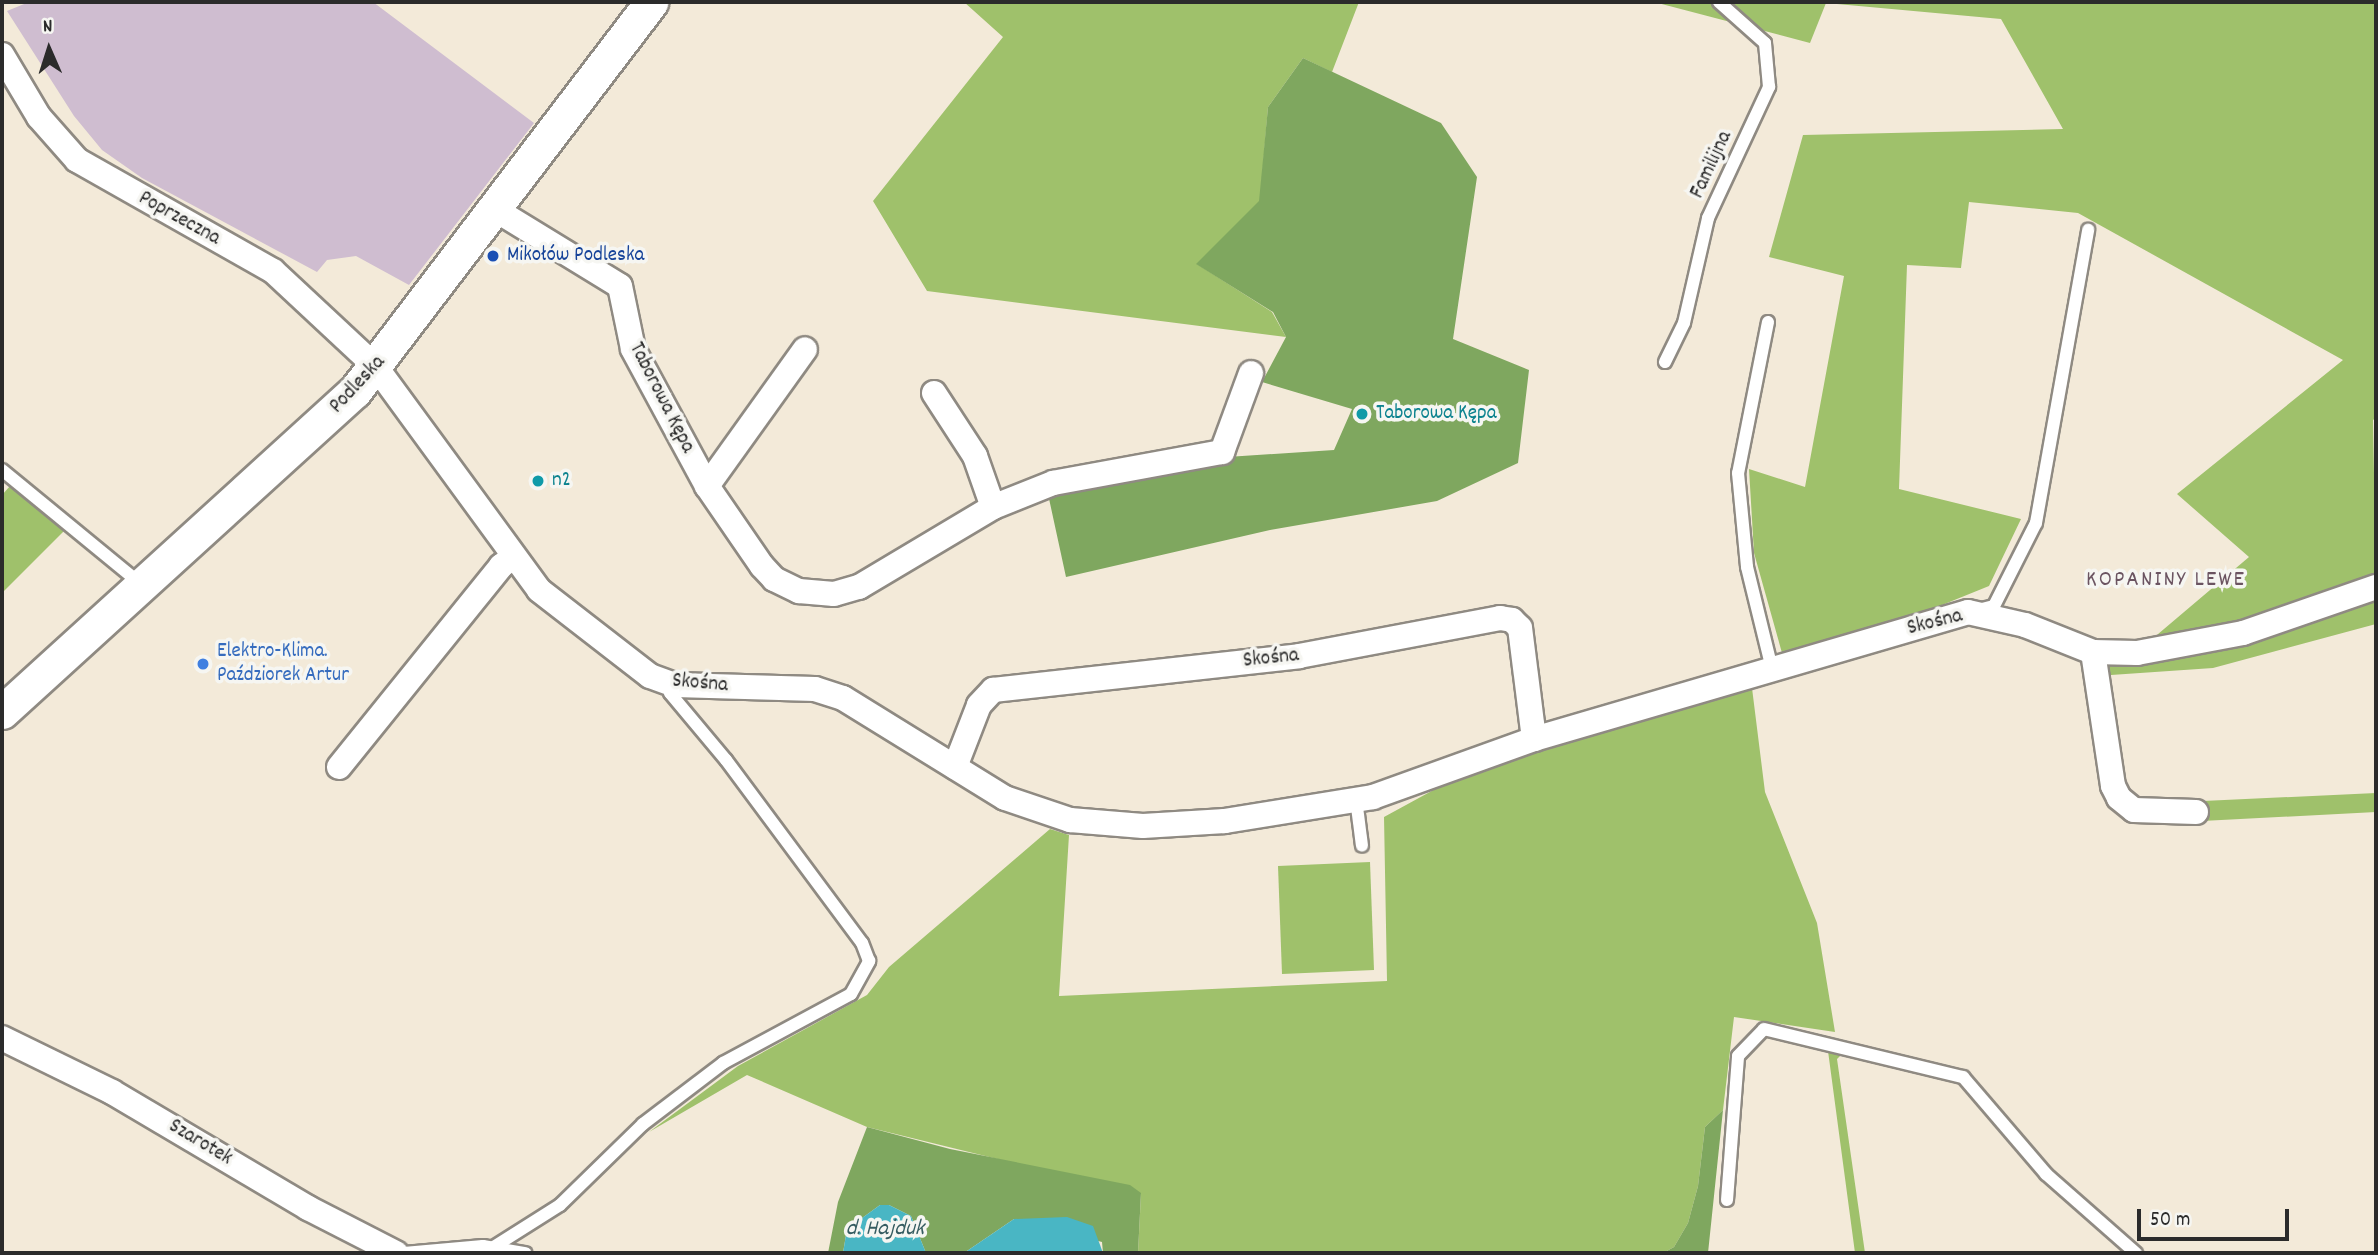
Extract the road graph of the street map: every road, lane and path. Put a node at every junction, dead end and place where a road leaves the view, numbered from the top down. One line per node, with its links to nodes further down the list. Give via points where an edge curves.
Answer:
1 (651, 2): 4 (street, Podleska)
2 (1718, 2): 8 (lane, Familijna, via 1765,43 1769,87 1708,218 1684,323)
3 (2, 55): 9 (street, Poprzeczna, via 39,117 77,160 273,271)
4 (496, 211): 9 (street, Podleska); 13 (street, Taborowa Kępa, via 620,286 633,349)
5 (2088, 230): 18 (lane, via 2036,523 1994,606)
6 (1768, 322): 20 (lane, via 1738,473 1747,567)
7 (805, 349): 13 (street, Taborowa Kępa)
8 (1665, 362)
9 (376, 367): 15 (street, Skośna); 16 (street, Podleska, via 322,423)
10 (1251, 373): 14 (street, Taborowa Kępa, via 1222,452 1053,483)
11 (934, 393): 14 (street, via 975,456)
12 (2, 470): 16 (lane)
13 (707, 486): 14 (street, Taborowa Kępa, via 774,579 799,590 834,594 859,587)
14 (993, 507)
15 (513, 556): 21 (street, Skośna, via 539,590 650,676); 24 (street)
16 (143, 585): 22 (street, Podleska)
17 (2376, 587): 19 (street, Skośna, via 2243,633 2165,651)
18 (1968, 612): 19 (street, Skośna, via 2025,625); 20 (street, Skośna)
19 (2093, 652): 27 (street, via 2113,786 2119,798 2134,810)
20 (1772, 668): 23 (street, Skośna)
21 (675, 685): 25 (street, Skośna, via 815,689 868,710); 31 (lane, via 670,693 782,835 862,943 869,961 851,994 723,1063 643,1124 560,1205)
22 (2, 712)
23 (1534, 739): 25 (street, Skośna, via 1520,628 1512,620 1500,618 1299,656 993,690 979,705); 26 (street, Skośna)
24 (338, 767)
25 (955, 767): 26 (street, Skośna, via 1006,798 1070,820 1105,824 1225,821)
26 (1356, 799): 28 (lane)
27 (2196, 812)
28 (1362, 846)
29 (2, 1038): 32 (street, Szarotek, via 112,1092 308,1208)
30 (1727, 1200): 35 (lane, via 1738,1056 1764,1030 1963,1077 2046,1174)
31 (492, 1248): 33 (lane); 34 (lane)
32 (396, 1253)
33 (404, 1253)
34 (525, 1253)
35 (2136, 1253)

